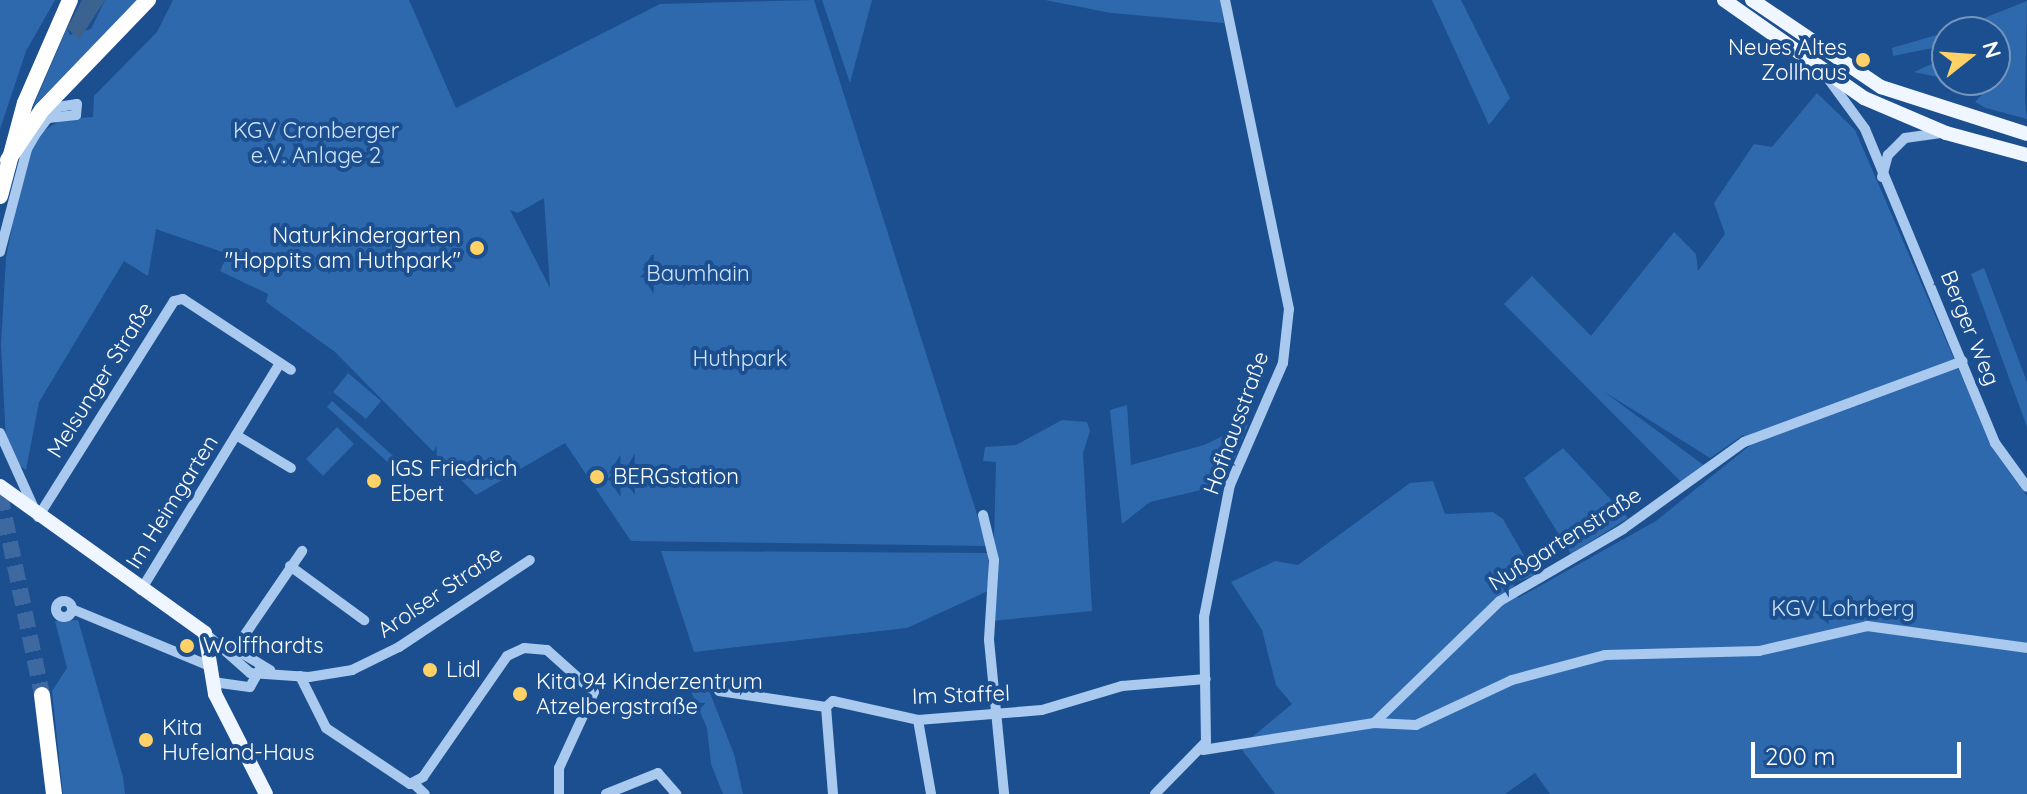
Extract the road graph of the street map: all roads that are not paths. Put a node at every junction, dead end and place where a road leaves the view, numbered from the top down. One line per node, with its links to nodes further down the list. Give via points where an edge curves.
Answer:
1 (61, 0): 12 (highway)
2 (70, 0): 12 (highway)
3 (148, 0): 12 (highway, via 42,110)
4 (1225, 0): 37 (street, Hofhausstraße, via 1289,309 1283,363 1230,485 1203,624)
5 (1724, 0): 7 (main road)
6 (1752, 0): 10 (main road, via 1881,87)
7 (1827, 77): 9 (main road); 13 (street, Berger Weg, via 1865,129)
8 (48, 118): 15 (street, via 20,163)
9 (1946, 133): 11 (main road); 13 (street, via 1905,138 1888,155)
10 (2027, 134)
11 (2027, 155)
12 (4, 158): 14 (highway)
13 (1882, 179): 16 (street, Berger Weg)
14 (0, 196)
15 (0, 252)
16 (1963, 361): 23 (street, Berger Weg, via 1997,448); 42 (street, Nußgartenstraße, via 1744,442 1623,529 1500,601)
17 (280, 363): 18 (street, Melsunger Straße); 20 (street, Im Heimgarten); 25 (street, Melsunger Straße, via 183,299 174,301)
18 (291, 370)
19 (0, 433): 25 (street)
20 (236, 435): 21 (street, Im Heimgarten); 29 (street, Im Heimgarten)
21 (291, 468)
22 (0, 486): 25 (main road)
23 (2027, 487)
24 (983, 515): 40 (street, via 994,560 989,640)
25 (38, 517): 29 (main road)
26 (302, 551): 28 (street)
27 (530, 560): 36 (street, Arolser Straße, via 382,656 352,670)
28 (290, 566): 31 (street); 34 (street)
29 (141, 590): 32 (main road)
30 (72, 609): 34 (street)
31 (364, 620)
32 (205, 633): 34 (main road); 34 (street, Arolser Straße)
33 (2027, 648): 42 (street, via 1867,626 1759,651 1605,655 1512,680 1400,729)
34 (219, 661): 35 (street, Arolser Straße); 35 (street, via 245,689); 47 (main road)
35 (261, 670): 36 (street, Arolser Straße)
36 (300, 676): 44 (street, via 326,728)
37 (1206, 679): 40 (street, Im Staffel, via 1122,686); 43 (street, Hofhausstraße)
38 (719, 691): 39 (street, Im Staffel)
39 (826, 707): 41 (street, Im Staffel, via 833,701); 52 (street)
40 (998, 715): 41 (street, Im Staffel); 54 (street)
41 (918, 720): 53 (street)
42 (1374, 723): 43 (street)
43 (1203, 750): 55 (street)
44 (413, 783): 48 (street); 49 (street, via 502,660 536,647 579,672 594,692 559,768)
45 (45, 794): 46 (highway, via 38,696)
46 (54, 794)
47 (266, 794)
48 (425, 794)
49 (559, 794)
50 (606, 794): 51 (street, via 658,773)
51 (676, 794)
52 (833, 794)
53 (931, 794)
54 (1004, 794)
55 (1155, 794)

